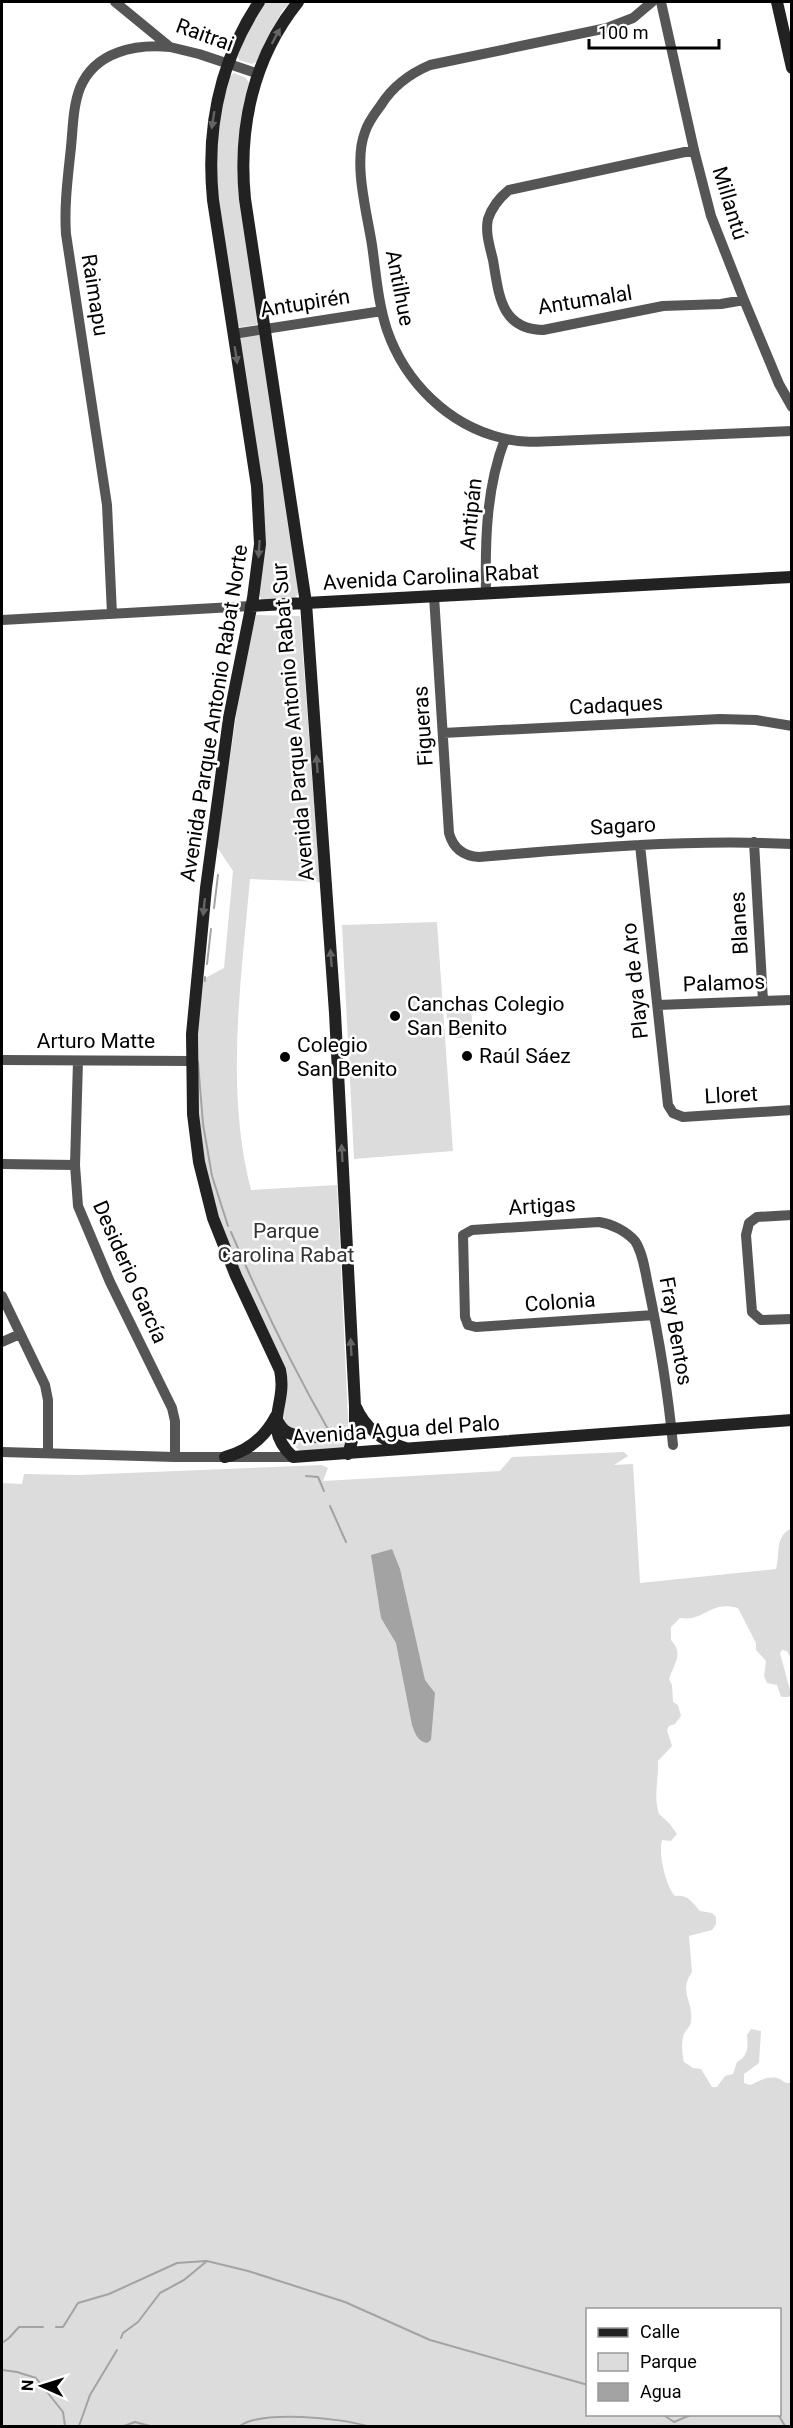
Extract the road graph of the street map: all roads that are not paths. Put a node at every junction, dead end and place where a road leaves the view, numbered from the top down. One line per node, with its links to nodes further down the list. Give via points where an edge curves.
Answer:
1 (115, 2): 8 (street, Raitrai)
2 (260, 2): 9 (street, Avenida Parque Antonio Rabat Norte)
3 (298, 2): 11 (street, Avenida Parque Antonio Rabat Sur, one-way to 3, via 275,36)
4 (652, 2): 14 (street, Antilhue, via 621,24 440,62 419,69 393,89 365,132 361,154)
5 (661, 2): 12 (street, Millantú)
6 (777, 2): 7 (street)
7 (788, 39): 10 (street)
8 (170, 47): 9 (street, Raitrai); 25 (street, Raimapu, via 122,50 86,77 78,96 70,155 66,234 107,505)
9 (227, 64): 11 (street, Raitrai); 16 (street, Avenida Parque Antonio Rabat Norte, one-way to 16, via 215,108 210,166)
10 (792, 68)
11 (259, 74): 15 (street, Avenida Parque Antonio Rabat Sur, via 244,126 243,161)
12 (694, 150): 13 (street, Millantú, via 715,227); 13 (street, Antumalal, via 509,189 494,206 487,229 502,306 516,322 543,330 663,306)
13 (744, 300): 17 (street, Millantú)
14 (382, 311): 15 (street, Antupirén); 19 (street, Antilhue, via 397,354 428,397 449,414)
15 (265, 329): 16 (street, Antupirén); 23 (street, Avenida Parque Antonio Rabat Sur)
16 (233, 334): 24 (street, Avenida Parque Antonio Rabat Norte, one-way to 24, via 260,516 258,572)
17 (792, 407)
18 (792, 431): 19 (street, Antilhue, via 548,442)
19 (505, 439): 21 (street, Antipán, via 486,519)
20 (792, 577): 21 (street, Avenida Carolina Rabat)
21 (486, 594): 22 (street, Avenida Carolina Rabat)
22 (434, 596): 23 (street, Avenida Carolina Rabat); 28 (street, Figueras)
23 (306, 603): 24 (street, Avenida Carolina Rabat); 51 (street, Avenida Parque Antonio Rabat Sur, one-way to 23)
24 (251, 606): 25 (street, Avenida Carolina Rabat); 38 (street, Avenida Parque Antonio Rabat Norte, one-way to 38, via 219,787 195,985)
25 (112, 614): 26 (street, Avenida Carolina Rabat)
26 (2, 620)
27 (792, 726): 28 (street, Cadaques, via 720,719)
28 (443, 733): 32 (street, Figueras, via 449,833)
29 (754, 842): 30 (street, Sagaro); 31 (street, Sagaro); 34 (street, Blanes)
30 (792, 844)
31 (640, 845): 32 (street, Sagaro, via 479,857); 35 (street, Playa de Aro)
32 (459, 850)
33 (792, 1000): 34 (street, Palamos)
34 (763, 1001): 35 (street, Palamos)
35 (658, 1005): 40 (street, Playa de Aro, via 668,1105)
36 (2, 1060): 37 (street, Arturo Matte)
37 (78, 1061): 38 (street, Arturo Matte); 42 (street, Desiderio García)
38 (191, 1061): 52 (street, Avenida Parque Antonio Rabat Norte, via 195,1135 204,1185 236,1276 280,1370 282,1386)
39 (792, 1110): 40 (street, Lloret, via 683,1117)
40 (673, 1113)
41 (2, 1164): 42 (street)
42 (75, 1165): 61 (street, Desiderio García, via 81,1216 172,1408)
43 (792, 1215): 47 (street, via 757,1217 749,1223 746,1235 752,1312 761,1320)
44 (623, 1231): 46 (street, Fray Bentos, via 639,1249); 48 (street, Artigas, via 599,1222 472,1230 463,1235)
45 (2, 1296): 49 (street)
46 (654, 1316): 48 (street, Colonia); 54 (street, Fray Bentos)
47 (792, 1319)
48 (468, 1325)
49 (20, 1334): 50 (street); 59 (street, via 47,1392)
50 (2, 1342)
51 (355, 1406): 55 (street, Avenida Parque Antonio Rabat Sur); 57 (street, via 374,1432 393,1444)
52 (277, 1417): 55 (street, via 285,1431 296,1435 344,1437); 62 (street, via 256,1443); 63 (street, Avenida Parque Antonio Rabat Norte, via 278,1438)
53 (792, 1420): 54 (street, Avenida Agua del Palo)
54 (672, 1429): 56 (street, Fray Bentos); 57 (street, Avenida Agua del Palo)
55 (355, 1431): 60 (street, Avenida Parque Antonio Rabat Sur)
56 (673, 1445)
57 (412, 1449): 60 (street, Avenida Agua del Palo)
58 (2, 1452): 59 (street, Avenida Agua del Palo)
59 (48, 1452): 61 (street, Avenida Agua del Palo)
60 (348, 1454): 63 (street, Avenida Agua del Palo)
61 (176, 1457): 62 (street, Avenida Agua del Palo)
62 (225, 1457): 63 (street, Avenida Agua del Palo)
63 (294, 1457)

